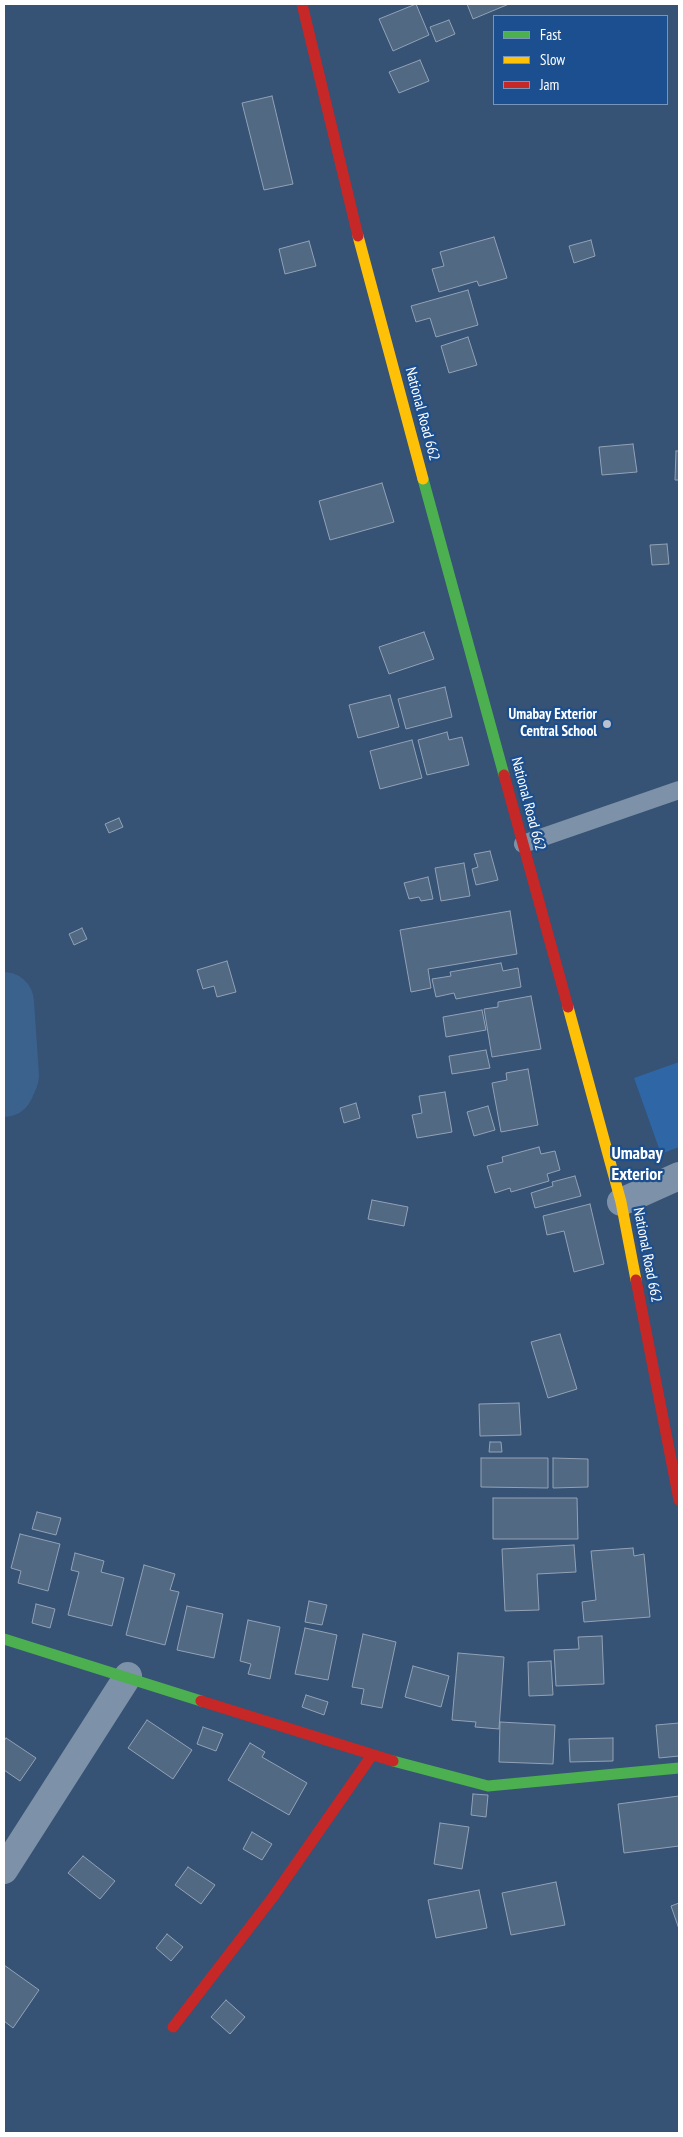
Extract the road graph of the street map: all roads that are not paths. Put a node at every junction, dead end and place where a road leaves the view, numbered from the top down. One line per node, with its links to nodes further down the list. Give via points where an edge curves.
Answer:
1 (302, 4): 3 (main road, National Road 662, via 362,254)
2 (679, 790): 3 (lane)
3 (523, 844): 5 (main road, National Road 662)
4 (679, 1176): 5 (street)
5 (621, 1202): 6 (main road, National Road 662)
6 (679, 1500)
7 (4, 1639): 8 (main road)
8 (128, 1676): 9 (main road); 11 (street)
9 (372, 1754): 10 (main road, via 488,1786); 12 (main road, via 274,1898)
10 (679, 1768)
11 (4, 1870)
12 (173, 2027)

